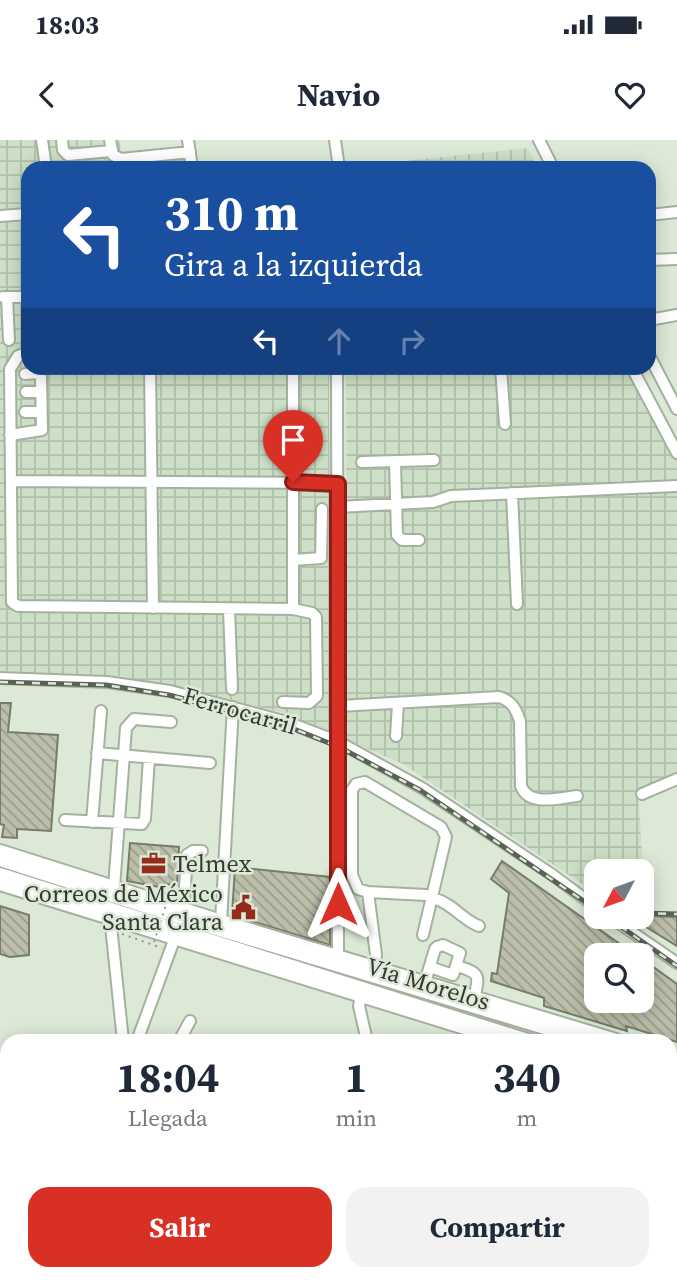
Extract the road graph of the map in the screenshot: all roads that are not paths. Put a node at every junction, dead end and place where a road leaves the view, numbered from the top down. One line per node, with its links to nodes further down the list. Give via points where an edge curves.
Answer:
1 (42, 140): 7 (street)
2 (62, 140): 5 (street, via 68,155)
3 (335, 140): 8 (street)
4 (539, 140): 9 (street)
5 (111, 146): 6 (street, via 115,157 121,159)
6 (189, 146)
7 (46, 161)
8 (338, 161)
9 (550, 161)
10 (677, 212): 12 (street)
11 (21, 214): 13 (street)
12 (656, 214)
13 (0, 216)
14 (677, 259): 15 (street)
15 (656, 260)
16 (3, 297): 17 (street); 20 (street)
17 (21, 297)
18 (677, 314): 19 (street)
19 (656, 318)
20 (9, 340)
21 (21, 355): 35 (street, via 11,365)
22 (656, 368): 31 (street)
23 (40, 375): 30 (street)
24 (150, 375): 42 (street)
25 (293, 375): 41 (street)
26 (337, 375): 43 (street)
27 (502, 375): 34 (street)
28 (636, 375): 36 (street)
29 (26, 392): 30 (street)
30 (41, 392): 33 (street)
31 (677, 409)
32 (25, 412): 33 (street)
33 (41, 412): 35 (street, via 41,432)
34 (505, 424)
35 (10, 435): 40 (street)
36 (677, 453)
37 (434, 460): 39 (street)
38 (362, 462): 39 (street)
39 (395, 462): 46 (street)
40 (11, 481): 42 (street); 52 (street, via 14,604)
41 (293, 482): 42 (street); 43 (street); 50 (street)
42 (150, 484): 52 (street)
43 (338, 484): 47 (street)
44 (677, 486): 45 (street)
45 (512, 493): 46 (street); 51 (street)
46 (396, 504): 47 (street); 49 (street, via 398,537)
47 (338, 507): 59 (street)
48 (322, 509): 50 (street, via 321,558)
49 (419, 540)
50 (293, 560): 54 (street)
51 (517, 604)
52 (153, 608): 53 (street)
53 (229, 609): 54 (street); 56 (street)
54 (293, 609): 57 (street, via 316,617 317,696 309,703)
55 (0, 678): 60 (street, Ferrocarril, via 107,682)
56 (232, 689)
57 (283, 702)
58 (398, 704): 59 (street); 63 (street); 71 (street, via 507,700 520,721 523,790 533,799)
59 (339, 706): 64 (street)
60 (233, 707): 64 (street, Ferrocarril); 85 (street)
61 (101, 711): 65 (street)
62 (171, 722): 66 (street, via 132,720 126,728)
63 (396, 736)
64 (339, 743): 83 (street, Ferrocarril, via 440,799); 90 (street)
65 (97, 753): 66 (street); 73 (street)
66 (123, 755): 67 (street); 74 (street)
67 (149, 758): 68 (street); 74 (street, via 144,821)
68 (210, 763)
69 (677, 779): 70 (street)
70 (642, 794)
71 (577, 796)
72 (65, 820): 73 (street)
73 (92, 822): 74 (street)
74 (118, 825): 80 (street)
75 (202, 851): 86 (street, via 187,855)
76 (0, 852): 80 (main road, Vía Morelos)
77 (0, 861): 86 (street)
78 (0, 873): 86 (street)
79 (0, 883): 84 (main road, Vía Morelos)
80 (114, 887): 86 (main road, Vía Morelos)
81 (368, 892): 82 (street); 82 (street, via 358,889 352,875 352,790 361,782 444,830); 94 (street)
82 (433, 898): 87 (street); 89 (street)
83 (584, 898)
84 (110, 916): 86 (main road, Vía Morelos); 99 (street)
85 (221, 922): 86 (main road, Vía Morelos); 90 (main road, Vía Morelos)
86 (180, 924): 96 (main road, Vía Morelos); 100 (street); 104 (street); 105 (street)
87 (479, 926)
88 (627, 929): 91 (street)
89 (423, 935)
90 (338, 957): 94 (main road, Vía Morelos)
91 (677, 963)
92 (457, 966): 93 (street, via 452,975); 93 (street, via 460,953 441,945 435,949); 97 (street, via 477,975)
93 (430, 967): 95 (street)
94 (375, 968): 95 (main road, Vía Morelos)
95 (425, 982): 97 (main road, Vía Morelos)
96 (361, 995): 102 (street); 103 (main road, Vía Morelos)
97 (474, 998): 106 (main road, Vía Morelos)
98 (190, 1021): 101 (street)
99 (122, 1034)
100 (140, 1034)
101 (182, 1034)
102 (365, 1034)
103 (484, 1034)
104 (513, 1034)
105 (560, 1034)
106 (593, 1034)

